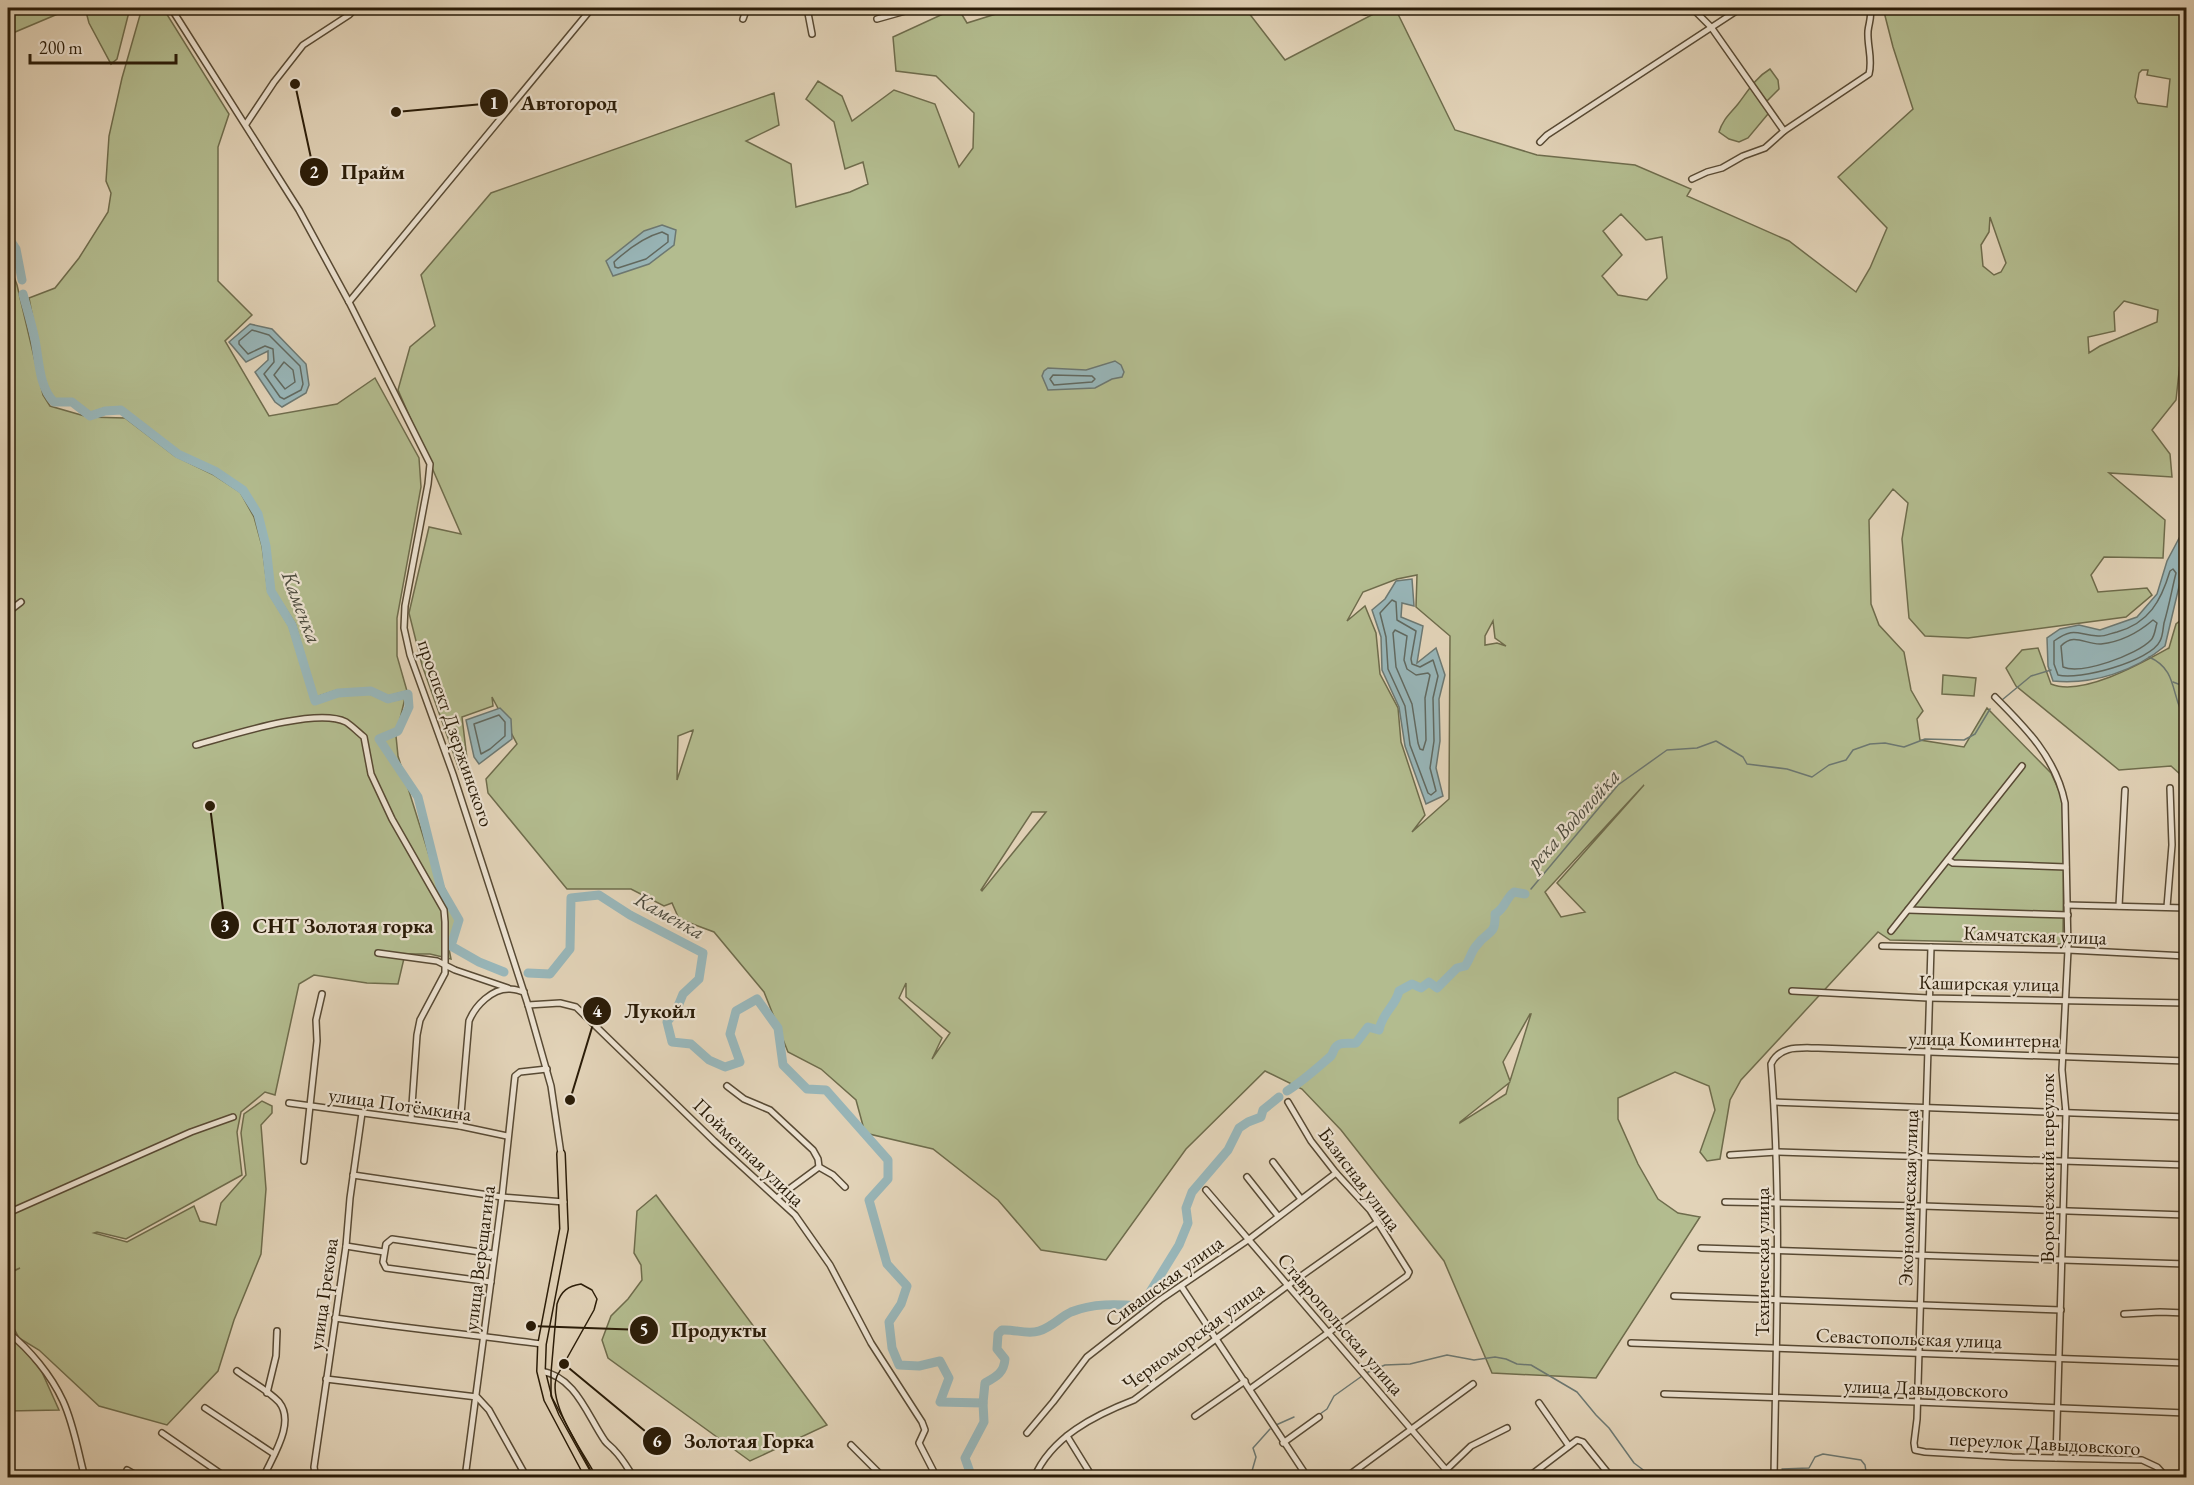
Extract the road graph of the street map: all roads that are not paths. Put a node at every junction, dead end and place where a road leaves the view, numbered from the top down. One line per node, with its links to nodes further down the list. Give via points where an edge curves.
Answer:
1 (171, 8): 16 (street, проспект Дзержинского)
2 (356, 8): 16 (street, via 303,45)
3 (592, 8): 20 (street)
4 (747, 8): 12 (street)
5 (807, 8): 15 (street)
6 (916, 8): 13 (street)
7 (1350, 8): 8 (street, via 1365,12)
8 (1374, 8)
9 (1692, 8): 14 (street)
10 (1741, 8): 14 (street)
11 (1870, 8): 17 (street, via 1869,74)
12 (743, 19)
13 (877, 19)
14 (1711, 27): 17 (street); 18 (street)
15 (812, 34)
16 (246, 124): 20 (street, проспект Дзержинского)
17 (1784, 131): 19 (street, via 1765,148)
18 (1540, 142)
19 (1692, 179)
20 (349, 302): 45 (street, проспект Дзержинского, via 430,464 404,628)
21 (21, 602): 22 (street)
22 (8, 612)
23 (1995, 697): 29 (street, Воронежский переулок, via 2032,734 2062,788 2066,803)
24 (196, 745): 42 (street, via 296,720 327,717 345,722 364,737 371,774 444,910)
25 (2022, 766): 28 (street)
26 (2170, 788): 32 (street, via 2172,844)
27 (2125, 790): 31 (street)
28 (1948, 860): 29 (street); 34 (street)
29 (2066, 867): 30 (street, Воронежский переулок)
30 (2067, 905): 31 (street); 35 (street, Воронежский переулок)
31 (2119, 906): 32 (street)
32 (2167, 907): 33 (street)
33 (2187, 908)
34 (1908, 910): 35 (street); 36 (street)
35 (2068, 915): 39 (street, Воронежский переулок)
36 (1891, 931)
37 (1882, 946): 38 (street, Камчатская улица)
38 (1931, 947): 39 (street, Камчатская улица); 47 (street, Экономическая улица)
39 (2068, 950): 41 (street, Камчатская улица); 48 (street, Воронежский переулок)
40 (378, 953): 42 (street)
41 (2187, 956)
42 (446, 966): 43 (street); 66 (street, via 446,973 420,1020)
43 (508, 988): 45 (street); 67 (street, via 480,1002 469,1021)
44 (1792, 991): 47 (street, Каширская улица)
45 (525, 992): 50 (street, проспект Дзержинского)
46 (322, 994): 60 (street, via 316,1020)
47 (1928, 998): 48 (street, Каширская улица); 52 (street, Экономическая улица)
48 (2066, 1000): 49 (street, Каширская улица); 53 (street, Воронежский переулок)
49 (2187, 1003)
50 (528, 1005): 55 (street, проспект Дзержинского); 84 (street, Пойменная улица, via 576,1006)
51 (1781, 1051): 52 (street, улица Коминтерна, via 1818,1048); 58 (street, Техническая улица, via 1771,1064)
52 (1927, 1054): 53 (street, улица Коминтерна); 61 (street, Экономическая улица)
53 (2063, 1056): 54 (street, улица Коминтерна); 63 (street, Воронежский переулок)
54 (2187, 1061)
55 (547, 1069): 68 (street, улица Верещагина, via 515,1076); 70 (street, проспект Дзержинского)
56 (727, 1086): 77 (street, via 744,1099 770,1110 813,1150)
57 (1288, 1102): 78 (street, Базисная улица)
58 (1774, 1102): 61 (street); 69 (street, Техническая улица)
59 (289, 1103): 60 (street, улица Потёмкина)
60 (310, 1107): 62 (street, улица Потёмкина); 73 (street)
61 (1926, 1107): 63 (street); 72 (street, Экономическая улица)
62 (362, 1113): 66 (street, улица Потёмкина); 79 (street, улица Грекова)
63 (2066, 1113): 65 (street); 74 (street, Воронежский переулок)
64 (233, 1117): 91 (street)
65 (2187, 1117)
66 (411, 1119): 67 (street, улица Потёмкина)
67 (460, 1126): 68 (street, улица Потёмкина)
68 (507, 1136): 83 (street, улица Верещагина)
69 (1777, 1152): 71 (street); 72 (street); 88 (street, Техническая улица)
70 (561, 1154): 86 (main road, проспект Дзержинского)
71 (1730, 1155)
72 (1924, 1156): 74 (street); 89 (street, Экономическая улица)
73 (303, 1161)
74 (2065, 1161): 76 (street); 90 (street, Воронежский переулок)
75 (1272, 1162): 85 (street)
76 (2187, 1165)
77 (819, 1167): 81 (street); 84 (street)
78 (1336, 1173): 85 (street, Сивашская улица); 94 (street, Базисная улица, via 1370,1210)
79 (353, 1175): 83 (street); 96 (street, улица Грекова)
80 (1247, 1177): 93 (street)
81 (845, 1187)
82 (1206, 1190): 95 (street, Ставропольская улица)
83 (502, 1197): 86 (street); 100 (street, улица Верещагина)
84 (777, 1198): 165 (street, Пойменная улица, via 795,1215 830,1265 871,1342 922,1422 925,1430 919,1443)
85 (1301, 1199): 93 (street, Сивашская улица)
86 (564, 1202): 120 (main road, проспект Дзержинского, via 564,1229)
87 (1725, 1202): 88 (street)
88 (1778, 1202): 89 (street); 98 (street, Техническая улица)
89 (1923, 1206): 90 (street); 101 (street, Экономическая улица)
90 (2063, 1211): 92 (street); 102 (street, Воронежский переулок)
91 (8, 1213)
92 (2187, 1215)
93 (1278, 1216): 95 (street, Сивашская улица)
94 (1376, 1223): 106 (street, Черноморская улица); 116 (street, Базисная улица, via 1409,1272)
95 (1248, 1240): 105 (street, Сивашская улица); 106 (street, Ставропольская улица)
96 (346, 1246): 99 (street); 113 (street, улица Грекова)
97 (1701, 1248): 98 (street)
98 (1779, 1251): 101 (street); 108 (street, Техническая улица)
99 (384, 1252): 100 (street, via 392,1239); 104 (street, via 386,1268)
100 (494, 1254): 104 (street, улица Верещагина)
101 (1922, 1255): 102 (street); 109 (street, Экономическая улица)
102 (2062, 1260): 103 (street); 110 (street, Воронежский переулок)
103 (2187, 1264)
104 (491, 1282): 117 (street, улица Верещагина)
105 (1181, 1286): 118 (street); 145 (street, Сивашская улица, via 1087,1357)
106 (1287, 1286): 116 (street, Ставропольская улица); 118 (street, Черноморская улица)
107 (1674, 1296): 108 (street)
108 (1778, 1300): 109 (street); 121 (street, Техническая улица)
109 (1920, 1305): 110 (street); 122 (street, Экономическая улица)
110 (2061, 1310): 123 (street, Воронежский переулок)
111 (2187, 1313): 112 (street)
112 (2124, 1314)
113 (335, 1318): 117 (street); 127 (street, улица Грекова)
114 (277, 1331): 131 (street)
115 (8, 1332): 155 (street, via 50,1378 63,1402)
116 (1328, 1332): 130 (street); 143 (street, Ставропольская улица)
117 (484, 1336): 120 (street); 133 (street, улица Верещагина)
118 (1216, 1338): 128 (street); 146 (street, Черноморская улица, via 1134,1400)
119 (1631, 1343): 121 (street, Севастопольская улица)
120 (542, 1344): 126 (main road, проспект Дзержинского)
121 (1776, 1349): 122 (street, Севастопольская улица); 134 (street, Техническая улица)
122 (1919, 1354): 123 (street, Севастопольская улица); 135 (street, Экономическая улица)
123 (2060, 1358): 124 (street, Севастопольская улица); 138 (street, Воронежский переулок)
124 (2187, 1363)
125 (237, 1371): 131 (street)
126 (541, 1371): 162 (main road, проспект Дзержинского, via 548,1399); 163 (street, via 560,1377 576,1394)
127 (326, 1379): 133 (street); 159 (street, улица Грекова, via 314,1467)
128 (1245, 1381): 130 (street); 140 (street)
129 (1473, 1384): 143 (street)
130 (1250, 1389): 147 (street)
131 (267, 1393): 151 (street, via 278,1401 285,1416)
132 (1664, 1395): 134 (street, улица Давыдовского)
133 (477, 1397): 160 (street, улица Верещагина); 161 (street, via 489,1410)
134 (1775, 1398): 135 (street, улица Давыдовского); 173 (street, Техническая улица)
135 (1917, 1402): 138 (street, улица Давыдовского); 150 (street, Экономическая улица)
136 (1539, 1403): 149 (street)
137 (205, 1408): 151 (street)
138 (2059, 1408): 139 (street, улица Давыдовского); 152 (street, Воронежский переулок)
139 (2187, 1413)
140 (1195, 1416)
141 (1319, 1417): 147 (street)
142 (1507, 1428): 153 (street, via 1471,1446)
143 (1412, 1430): 153 (street, Ставропольская улица); 169 (street)
144 (162, 1432): 157 (street)
145 (1027, 1433)
146 (1067, 1436): 166 (street, Черноморская улица, via 1041,1461); 167 (street)
147 (1283, 1443): 168 (street)
148 (851, 1445): 164 (street)
149 (1569, 1446): 171 (street); 172 (street, via 1577,1440 1583,1442)
150 (1916, 1450): 152 (street, переулок Давыдовского)
151 (274, 1454): 158 (street)
152 (2056, 1458): 174 (street, переулок Давыдовского, via 2142,1460 2157,1467)
153 (1447, 1469): 170 (street, Ставропольская улица)
154 (127, 1470): 156 (street)
155 (85, 1478)
156 (141, 1478)
157 (227, 1478)
158 (263, 1478)
159 (320, 1478)
160 (465, 1478)
161 (527, 1478)
162 (590, 1478)
163 (634, 1478)
164 (884, 1478)
165 (938, 1478)
166 (1034, 1478)
167 (1093, 1478)
168 (1308, 1478)
169 (1345, 1478)
170 (1453, 1478)
171 (1527, 1478)
172 (1612, 1478)
173 (1774, 1478)
174 (2167, 1478)

